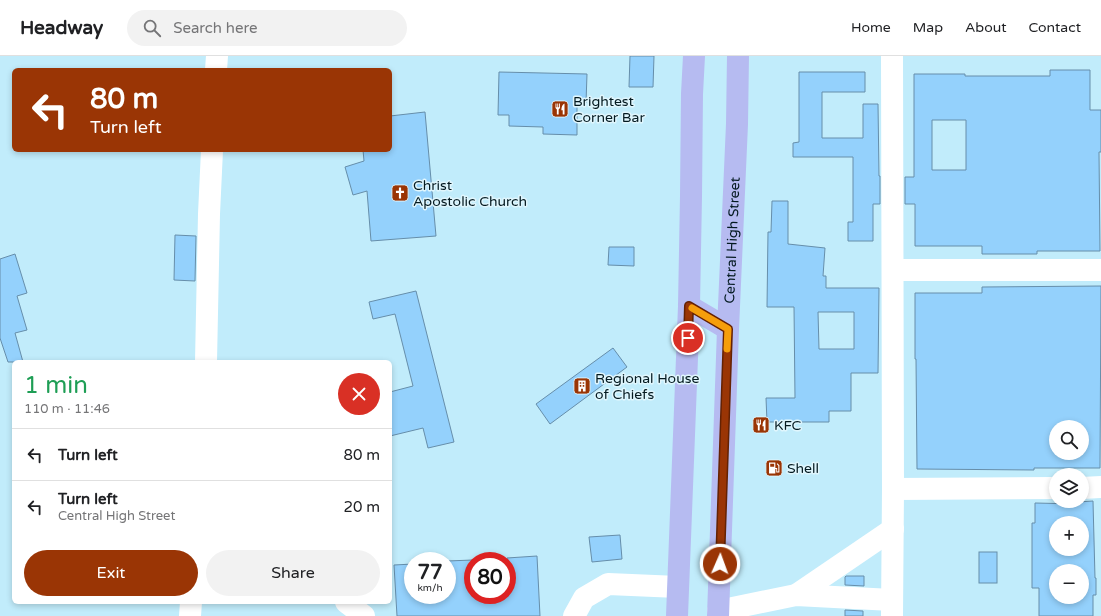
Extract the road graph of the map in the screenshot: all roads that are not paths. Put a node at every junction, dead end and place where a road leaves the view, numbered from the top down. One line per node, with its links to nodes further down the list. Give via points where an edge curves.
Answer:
1 (217, 56): 5 (street)
2 (694, 56): 9 (highway)
3 (738, 56): 10 (highway, Central High Street)
4 (892, 56): 7 (street)
5 (216, 68)
6 (212, 152): 11 (street)
7 (893, 270): 8 (street); 15 (street)
8 (1101, 270)
9 (689, 306): 10 (highway); 17 (highway)
10 (728, 329): 22 (highway, Central High Street)
11 (206, 360)
12 (1049, 488): 15 (street)
13 (1089, 488): 14 (street)
14 (1101, 488)
15 (894, 489): 16 (street)
16 (893, 529): 18 (street); 21 (street)
17 (678, 587): 25 (street, via 608,584 584,598); 26 (highway)
18 (796, 595): 21 (street); 22 (street)
19 (191, 604): 23 (street)
20 (349, 604): 24 (street)
21 (892, 608)
22 (718, 614)
23 (190, 616)
24 (364, 616)
25 (574, 616)
26 (678, 616)

